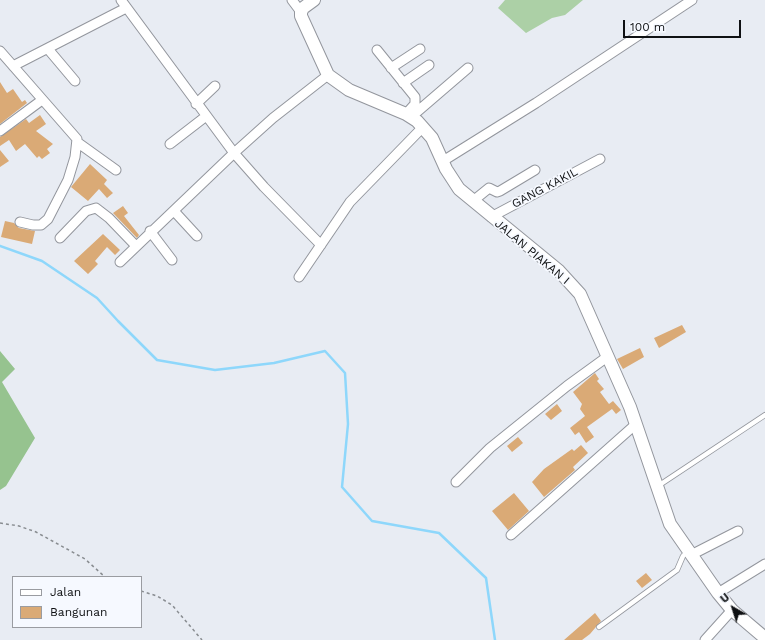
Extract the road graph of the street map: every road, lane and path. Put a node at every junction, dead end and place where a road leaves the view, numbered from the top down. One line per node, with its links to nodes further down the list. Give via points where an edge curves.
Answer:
1 (121, 0): 5 (street)
2 (292, 0): 6 (street)
3 (314, 0): 6 (street)
4 (692, 0): 29 (street)
5 (126, 8): 7 (street); 20 (street)
6 (301, 12): 15 (street, JALAN PIAKAN I)
7 (48, 49): 11 (street); 16 (street)
8 (420, 49): 13 (street)
9 (377, 50): 13 (street)
10 (0, 51): 11 (street)
11 (7, 63): 19 (street)
12 (429, 65): 17 (street)
13 (391, 68): 17 (street)
14 (468, 68): 21 (street)
15 (328, 75): 21 (street, JALAN PIAKAN I, via 349,90); 27 (street, via 273,118)
16 (75, 81)
17 (403, 83): 21 (street, via 416,100)
18 (215, 86): 20 (street)
19 (42, 100): 24 (street); 25 (street, via 76,137)
20 (196, 104): 22 (street)
21 (408, 116): 23 (street, JALAN PIAKAN I)
22 (205, 117): 26 (street); 27 (street)
23 (423, 126): 29 (street, JALAN PIAKAN I); 39 (street, via 350,202)
24 (0, 132)
25 (77, 142): 30 (street); 35 (street, via 68,180 48,219 41,226)
26 (170, 144)
27 (234, 153): 33 (street); 39 (street)
28 (600, 159): 34 (street, GANG KAKIL)
29 (443, 161): 32 (street, JALAN PIAKAN I, via 455,184)
30 (116, 170)
31 (535, 170): 32 (street, via 500,191 489,188)
32 (473, 201): 34 (street, JALAN PIAKAN I)
33 (174, 211): 36 (street); 37 (street)
34 (491, 217): 44 (street, JALAN PIAKAN I, via 546,261 580,294)
35 (20, 222)
36 (150, 231): 40 (street); 41 (street)
37 (196, 236)
38 (60, 238): 40 (street, via 86,211 96,208)
39 (321, 245): 43 (street)
40 (136, 246): 42 (street)
41 (172, 260)
42 (120, 262)
43 (299, 277)
44 (607, 357): 46 (street, JALAN PIAKAN I); 47 (street, via 490,448)
45 (765, 415): 48 (lane)
46 (636, 424): 48 (street, JALAN PIAKAN I); 51 (street)
47 (456, 482)
48 (657, 487): 52 (street, JALAN PIAKAN I, via 670,524)
49 (0, 523): 54 (path, via 36,532 85,559)
50 (738, 531): 52 (street)
51 (511, 535)
52 (690, 553): 56 (street, JALAN PIAKAN I); 58 (lane, via 683,556 676,570)
53 (765, 564): 56 (street)
54 (104, 576)
55 (142, 591): 60 (path, via 172,605)
56 (718, 594): 57 (street, JALAN PIAKAN I)
57 (732, 610): 59 (street, JALAN PIAKAN I); 61 (street)
58 (599, 627)
59 (765, 638)
60 (202, 640)
61 (706, 640)

